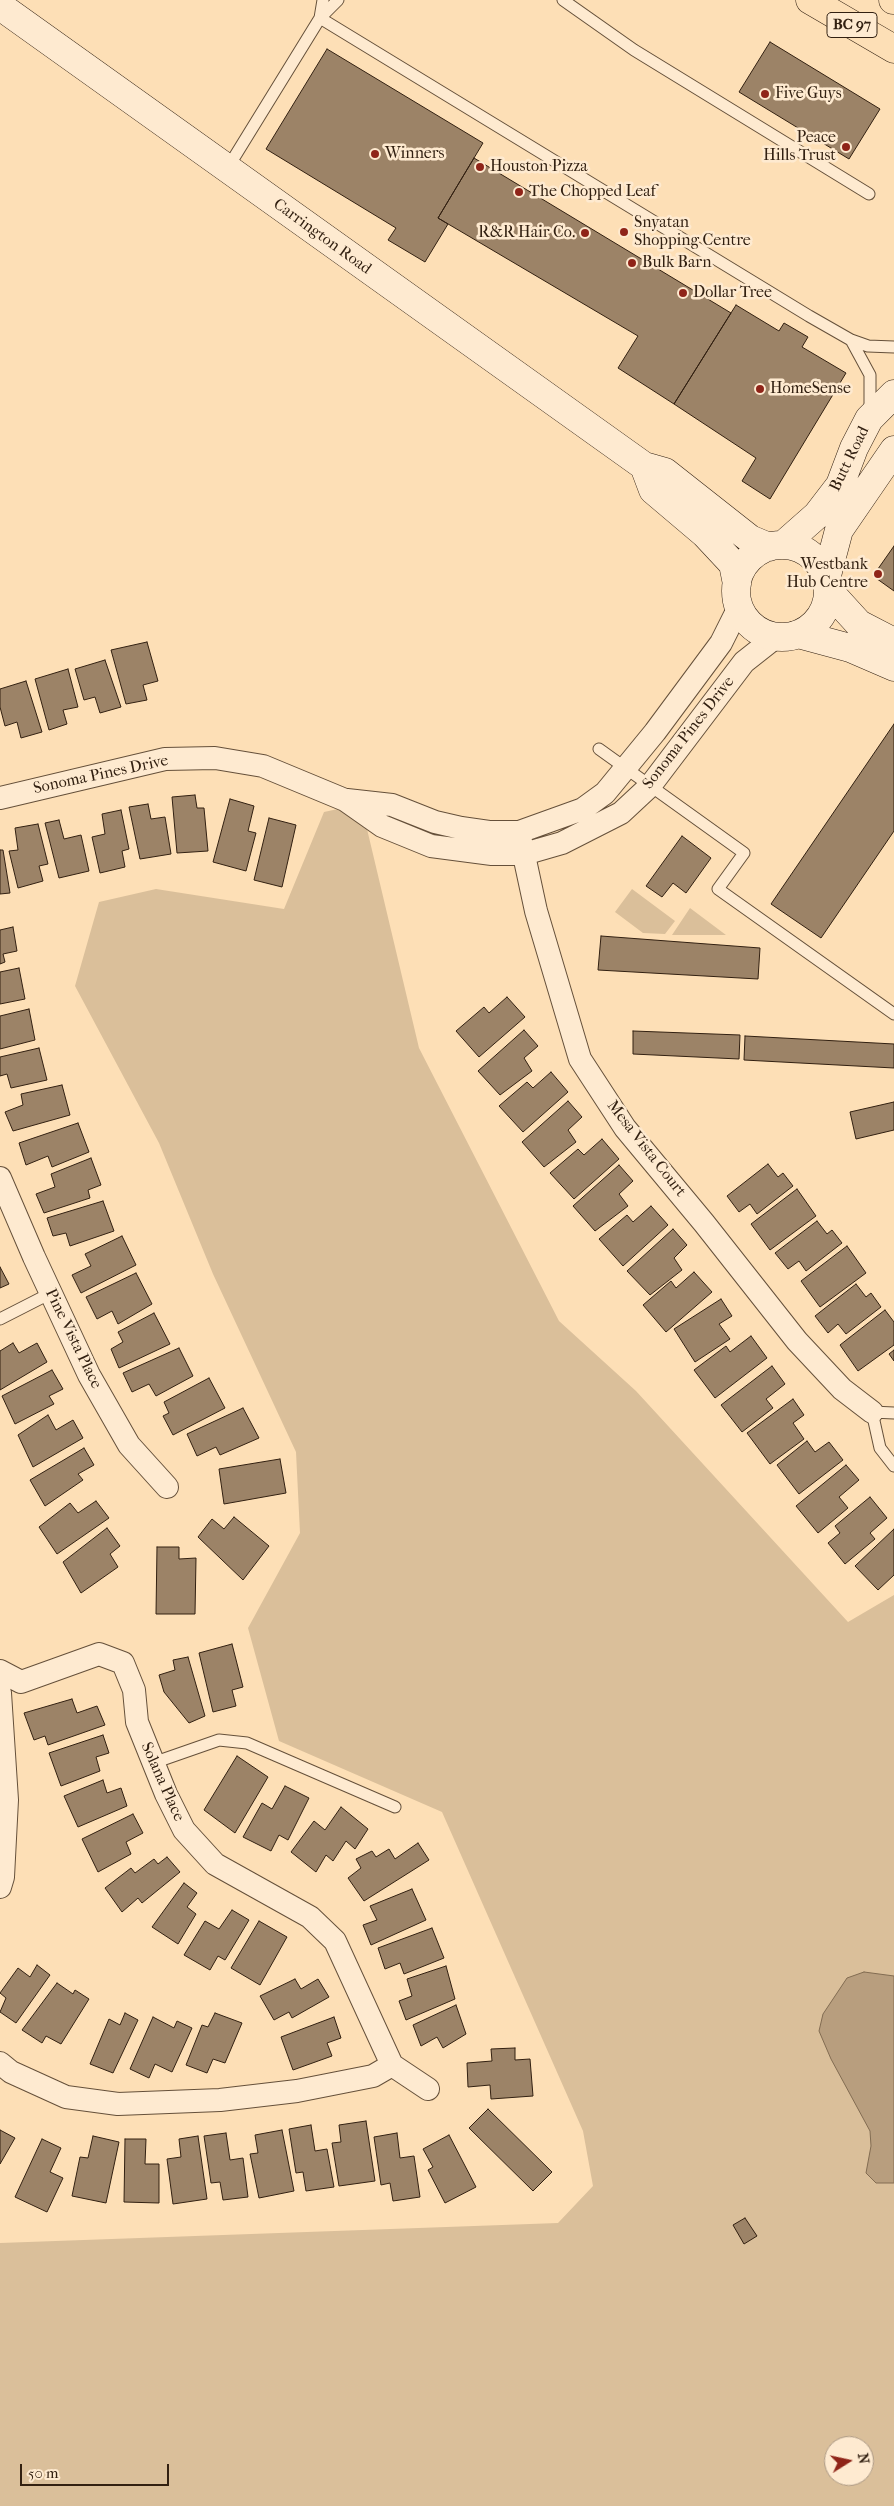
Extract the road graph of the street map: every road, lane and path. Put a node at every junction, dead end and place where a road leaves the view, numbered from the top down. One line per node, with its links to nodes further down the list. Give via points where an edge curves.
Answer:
1 (324, 0): 6 (lane)
2 (338, 0): 6 (lane)
3 (563, 0): 9 (lane, via 634,50)
4 (810, 0): 7 (highway, BC 97)
5 (0, 6): 8 (street, Carrington Road)
6 (320, 18): 8 (lane); 10 (lane)
7 (894, 49)
8 (227, 169): 15 (street, Carrington Road)
9 (869, 194)
10 (851, 340): 11 (lane, via 868,346); 13 (lane, via 870,375)
11 (894, 347)
12 (894, 394): 13 (street, Butt Road)
13 (869, 419): 16 (street, Butt Road, via 840,485 817,515)
14 (894, 450): 17 (street, Butt Road, via 839,530)
15 (644, 466): 16 (street, Carrington Road, via 666,472 750,539); 18 (street, via 653,490 705,534 733,564)
16 (776, 546): 17 (street, via 798,547 810,554 820,565); 18 (street, via 757,552 747,560)
17 (827, 584): 19 (street, via 826,604 820,617 810,627); 20 (street, via 858,624)
18 (738, 595): 19 (street, via 745,618 754,627); 23 (street, Sonoma Pines Drive, via 721,643)
19 (788, 635): 21 (street, via 850,648); 24 (street, Sonoma Pines Drive, via 744,662)
20 (894, 642)
21 (894, 668)
22 (599, 748): 23 (lane)
23 (626, 769): 24 (lane); 27 (street, Sonoma Pines Drive, via 605,793 583,809)
24 (650, 786): 28 (street, Sonoma Pines Drive, via 621,813 562,843); 29 (lane, via 744,853 718,890)
25 (0, 798): 26 (street, Sonoma Pines Drive, via 165,759 215,758 263,766)
26 (345, 800): 27 (street, Sonoma Pines Drive, via 392,806 460,828); 28 (street, Sonoma Pines Drive, via 382,826 432,846 492,854)
27 (519, 832): 28 (street, Mesa Vista Court)
28 (524, 854): 33 (street, Mesa Vista Court, via 536,911 580,1059 625,1128 797,1341 842,1389)
29 (894, 1014)
30 (0, 1178): 31 (street, Pine Vista Place)
31 (51, 1293): 32 (lane); 36 (street, Pine Vista Place, via 89,1375 129,1445)
32 (0, 1318)
33 (872, 1412): 34 (lane); 35 (lane, via 880,1448)
34 (894, 1413)
35 (894, 1466)
36 (167, 1487)
37 (0, 1671): 39 (street, Solana Place, via 21,1682 99,1654 123,1663 134,1690 137,1722)
38 (0, 1693): 40 (street)
39 (153, 1763): 41 (lane, via 219,1740 247,1743); 44 (street, Solana Place, via 184,1830 215,1864 310,1917 335,1941)
40 (3, 1768): 42 (street, via 7,1800)
41 (395, 1807)
42 (0, 1887)
43 (0, 2063): 44 (street, via 11,2072 66,2097 118,2104 220,2100 297,2091 373,2076)
44 (392, 2065): 45 (street)
45 (428, 2089)

